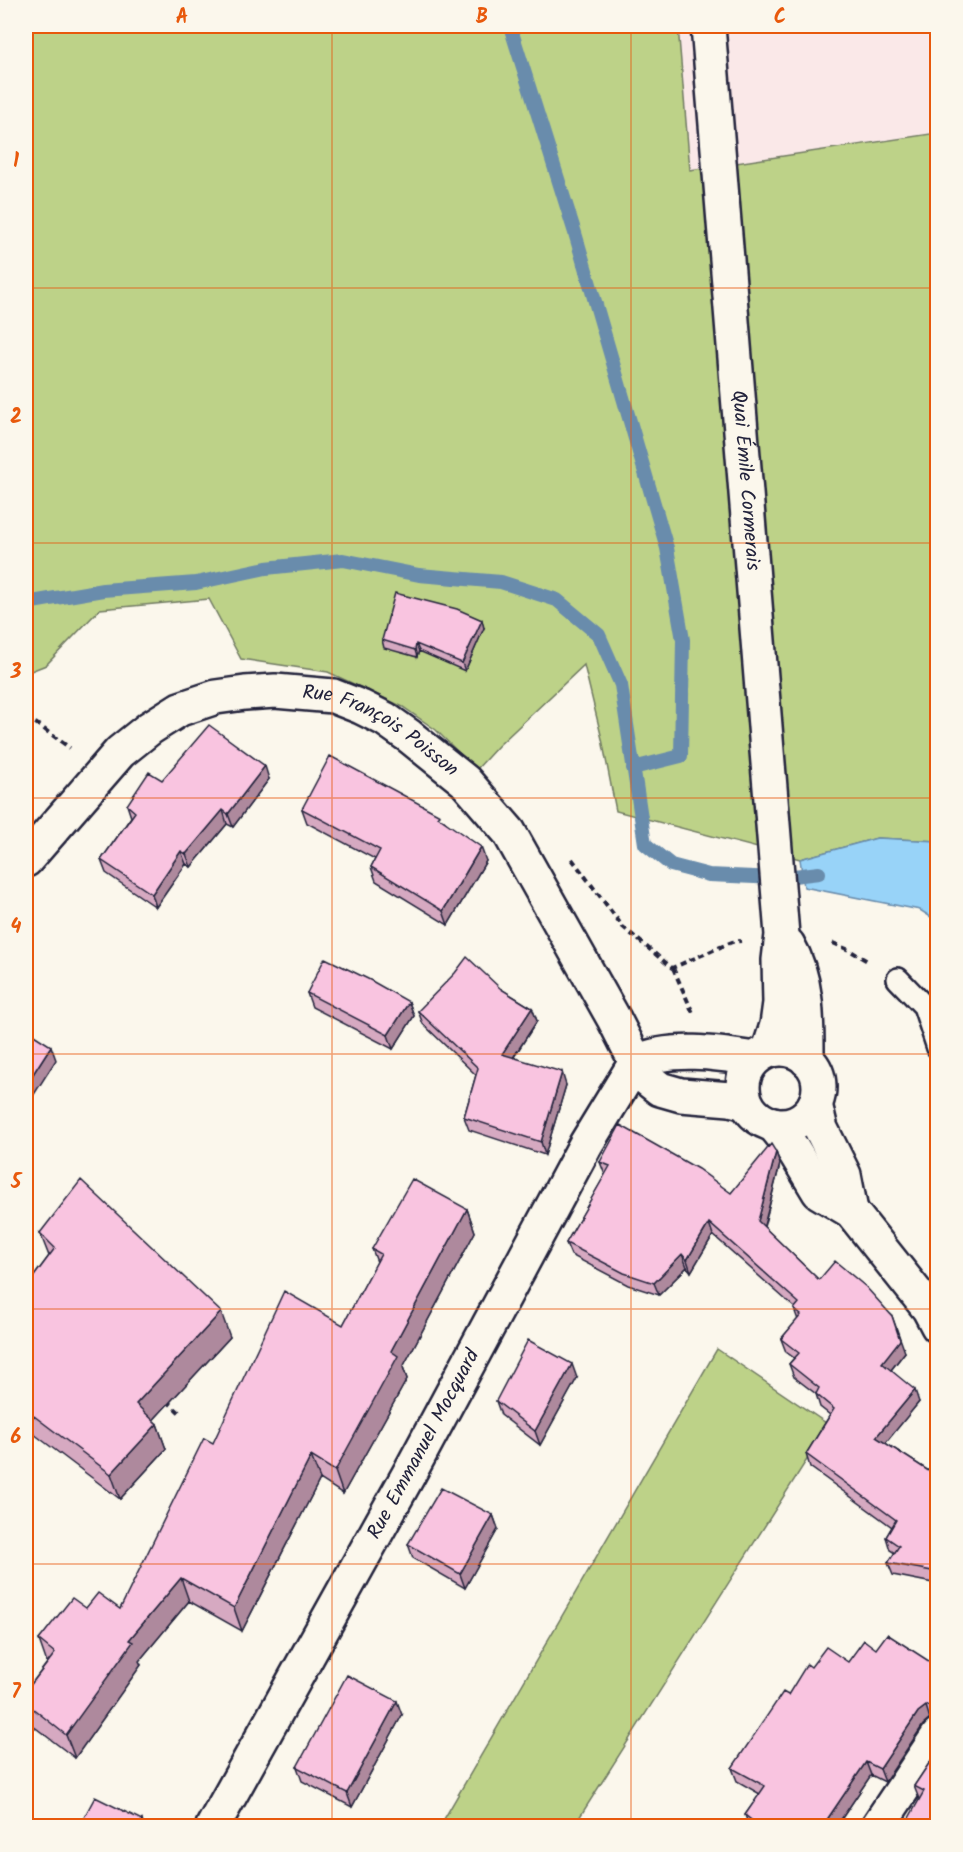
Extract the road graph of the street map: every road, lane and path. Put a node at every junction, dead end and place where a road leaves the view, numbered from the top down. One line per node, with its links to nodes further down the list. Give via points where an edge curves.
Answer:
1 (708, 26): 6 (street, Quai Émile Cormerais)
2 (26, 718): 3 (path)
3 (102, 772): 5 (street, Rue François Poisson); 12 (street, Rue François Poisson, via 150,728 180,709 216,697 303,692 333,696 385,719 465,781 509,832)
4 (567, 854): 7 (path, via 623,927 672,968)
5 (26, 860)
6 (781, 921): 10 (street, Quai Émile Cormerais, via 777,1025); 11 (street, Quai Émile Cormerais, via 804,990)
7 (732, 942)
8 (898, 979): 9 (lane, via 924,1006)
9 (938, 1048)
10 (762, 1055): 11 (street, via 777,1049 793,1051); 12 (street, via 665,1054); 13 (street, via 747,1068 743,1080)
11 (807, 1060): 14 (street, via 817,1076)
12 (636, 1062): 13 (street, Rue François Poisson, via 646,1078 660,1089); 23 (street, Rue Emmanuel Mocquard, via 586,1144 410,1473)
13 (746, 1103): 15 (street, via 758,1117)
14 (815, 1104): 15 (street, via 793,1123); 16 (street, via 821,1129 844,1175)
15 (773, 1124): 16 (street, via 819,1192)
16 (851, 1211): 19 (street, via 929,1309)
17 (26, 1271): 18 (path)
18 (43, 1287)
19 (938, 1326)
20 (163, 1397): 21 (path)
21 (180, 1413)
22 (938, 1736): 24 (street)
23 (213, 1827)
24 (878, 1827)

